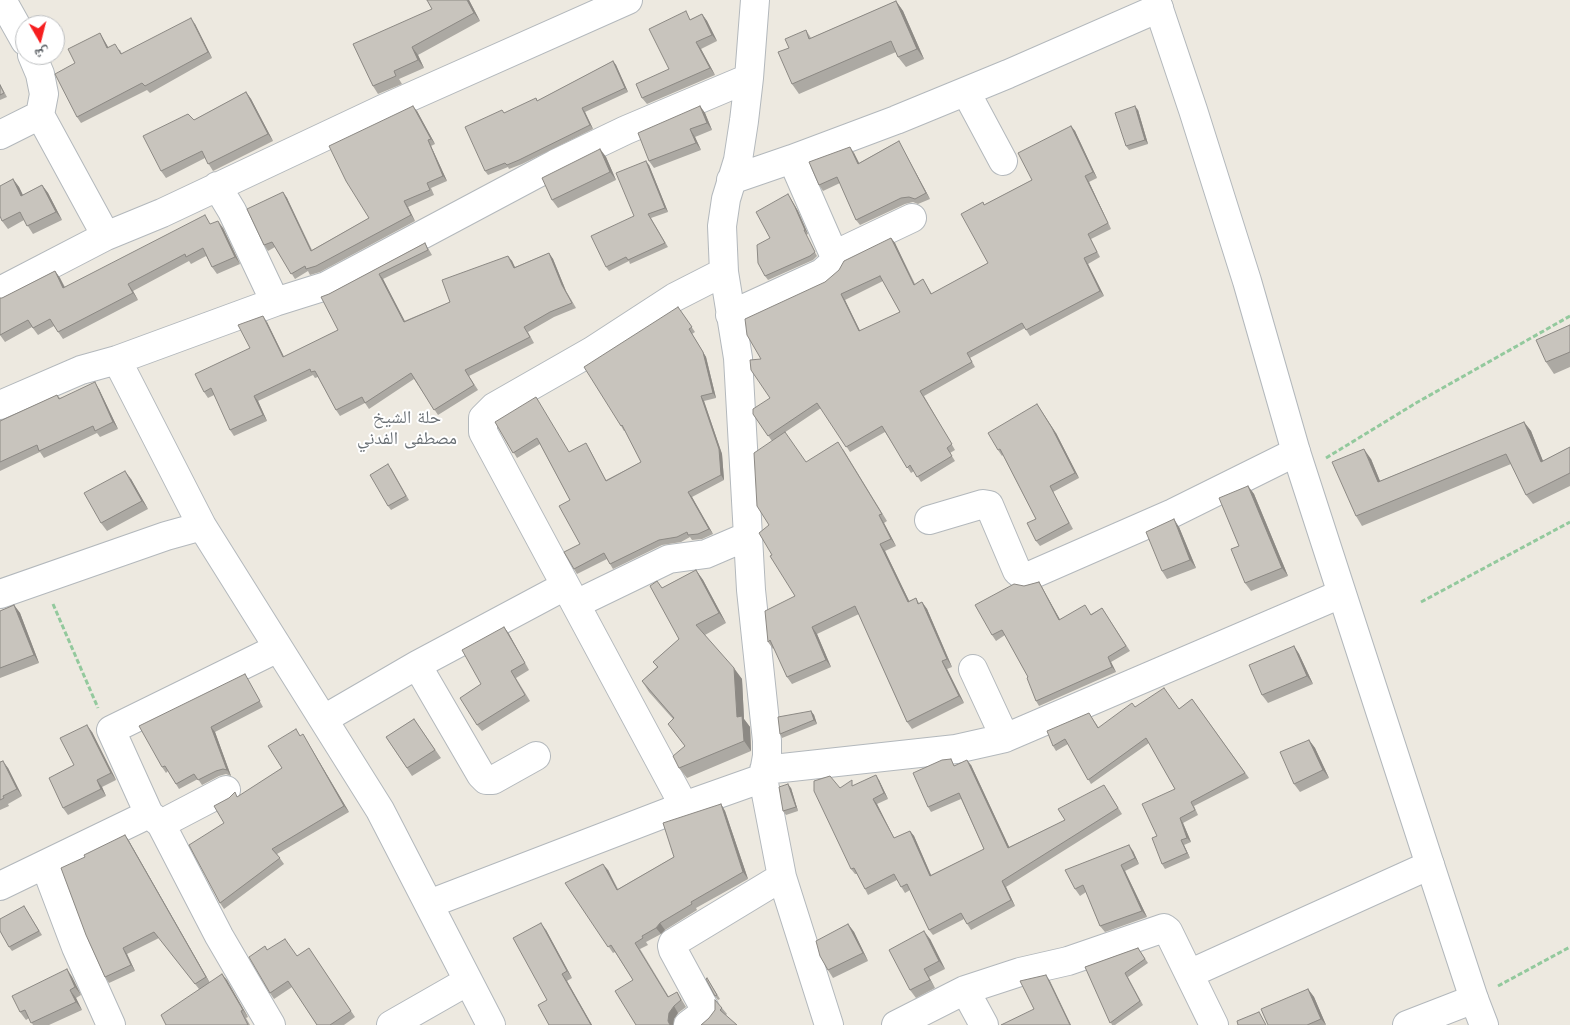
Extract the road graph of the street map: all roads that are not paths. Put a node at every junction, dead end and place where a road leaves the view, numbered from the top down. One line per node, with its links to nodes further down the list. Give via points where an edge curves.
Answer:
1 (2, 0): 5 (street)
2 (628, 0): 14 (street)
3 (755, 0): 7 (street)
4 (1158, 4): 8 (street); 24 (street, via 1247,281)
5 (15, 23)
6 (36, 65): 9 (street, via 44,94)
7 (749, 78): 13 (street, via 738,160); 20 (street, via 555,164 326,286)
8 (966, 92): 11 (street); 12 (street)
9 (40, 115): 10 (street); 16 (street)
10 (0, 135)
11 (792, 159): 13 (street); 17 (street)
12 (1003, 161)
13 (731, 180): 18 (street, via 722,226)
14 (217, 186): 16 (street); 20 (street)
15 (912, 218): 17 (street)
16 (106, 236): 19 (street)
17 (834, 255): 21 (street, via 832,264 822,273)
18 (724, 272): 21 (street); 30 (street, via 675,297 592,351 494,407 483,418 483,432)
19 (0, 291)
20 (275, 302): 22 (street)
21 (730, 316): 27 (street, via 738,358)
22 (117, 360): 23 (street, via 81,370); 26 (street)
23 (0, 404)
24 (1299, 462): 25 (street, via 1173,512 1029,576 1017,571 989,505); 29 (street)
25 (929, 520)
26 (202, 526): 28 (street); 31 (street)
27 (748, 536): 30 (street, via 706,554 669,559); 37 (street, via 750,590 767,741)
28 (0, 594)
29 (1341, 594): 35 (street); 42 (street)
30 (571, 595): 32 (street); 39 (street)
31 (278, 648): 34 (street); 40 (street, via 111,730)
32 (417, 665): 34 (street); 36 (street, via 486,780 493,780)
33 (973, 669): 35 (street)
34 (324, 719): 45 (street, via 380,810)
35 (1005, 738): 37 (street, via 956,748)
36 (536, 756)
37 (763, 774): 39 (street); 43 (street)
38 (226, 790): 40 (street)
39 (684, 806): 45 (street)
40 (155, 819): 41 (street); 51 (street)
41 (45, 865): 44 (street); 50 (street, via 79,955)
42 (1430, 865): 46 (street); 49 (street)
43 (782, 877): 54 (street, via 673,943 673,950 705,1009); 55 (street)
44 (0, 886)
45 (429, 904): 47 (street)
46 (1190, 974): 48 (street, via 1164,928 1084,956); 58 (street)
47 (468, 981): 52 (street); 53 (street)
48 (965, 990): 56 (street); 57 (street)
49 (1474, 999): 59 (street); 60 (street)
50 (111, 1025)
51 (271, 1025)
52 (391, 1025)
53 (491, 1025)
54 (688, 1025)
55 (829, 1025)
56 (896, 1025)
57 (984, 1025)
58 (1214, 1025)
59 (1407, 1025)
60 (1484, 1025)

